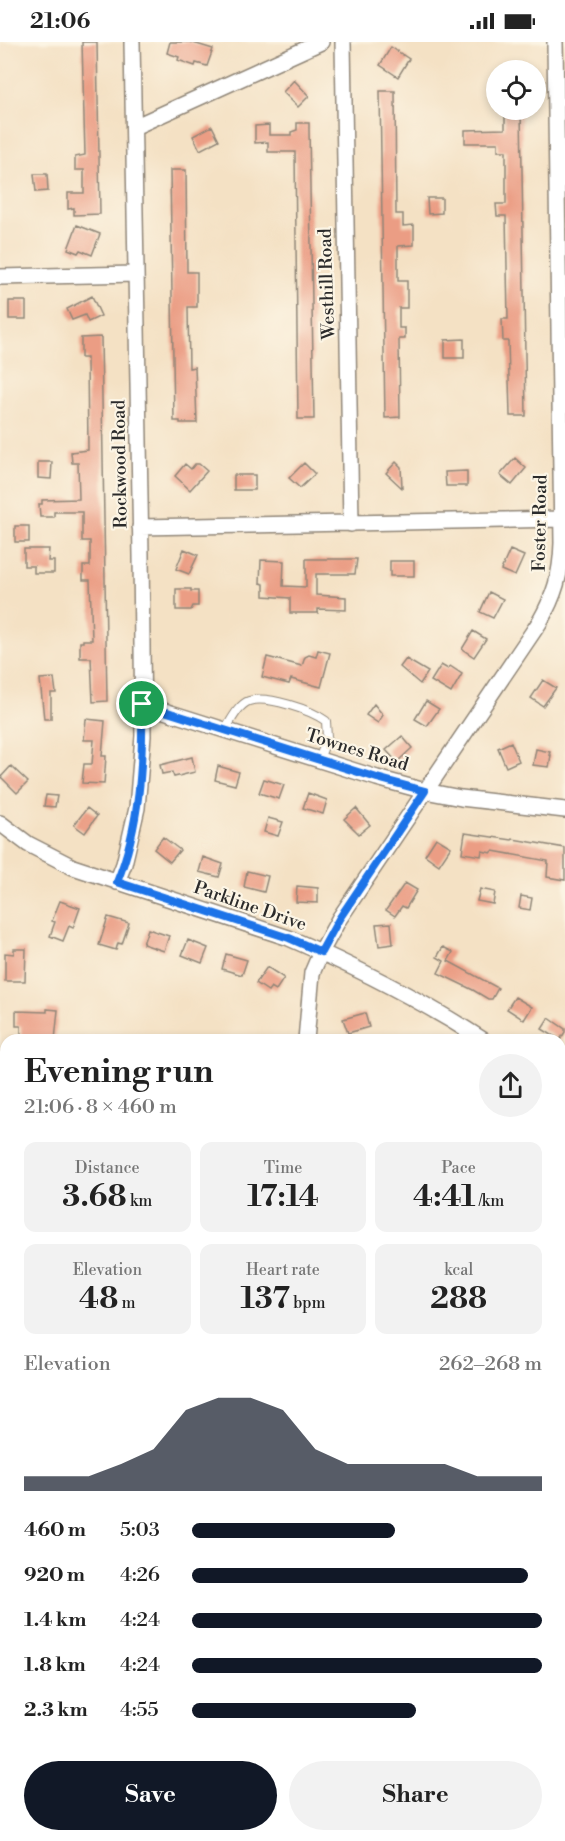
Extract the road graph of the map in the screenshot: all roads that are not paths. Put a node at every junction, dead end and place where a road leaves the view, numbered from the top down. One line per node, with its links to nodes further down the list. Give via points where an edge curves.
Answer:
1 (132, 42): 5 (street, Rockwood Road)
2 (321, 42): 5 (street)
3 (343, 42): 10 (street, Westhill Road)
4 (555, 42): 8 (street, Foster Road)
5 (134, 127): 6 (street, Rockwood Road)
6 (136, 274): 7 (street); 11 (street, Rockwood Road)
7 (0, 277)
8 (562, 380): 9 (street, Foster Road)
9 (561, 519): 10 (street); 15 (street, Foster Road, via 559,578 549,605)
10 (351, 524): 11 (street)
11 (140, 527): 12 (street, Rockwood Road)
12 (142, 704): 13 (street, Townes Road); 18 (street, Rockwood Road, via 136,808)
13 (225, 730): 14 (street, Townes Road); 14 (lane, via 249,701 268,700 294,706 326,720 327,738)
14 (319, 760): 15 (street, Townes Road)
15 (425, 791): 16 (street, Townes Road); 19 (street, Foster Road)
16 (565, 810)
17 (0, 823): 18 (street, Parkline Drive, via 51,857)
18 (117, 882): 19 (street, Parkline Drive)
19 (321, 952): 20 (street, Foster Road, via 312,973); 21 (street, Parkline Drive)
20 (307, 1034)
21 (474, 1034)

